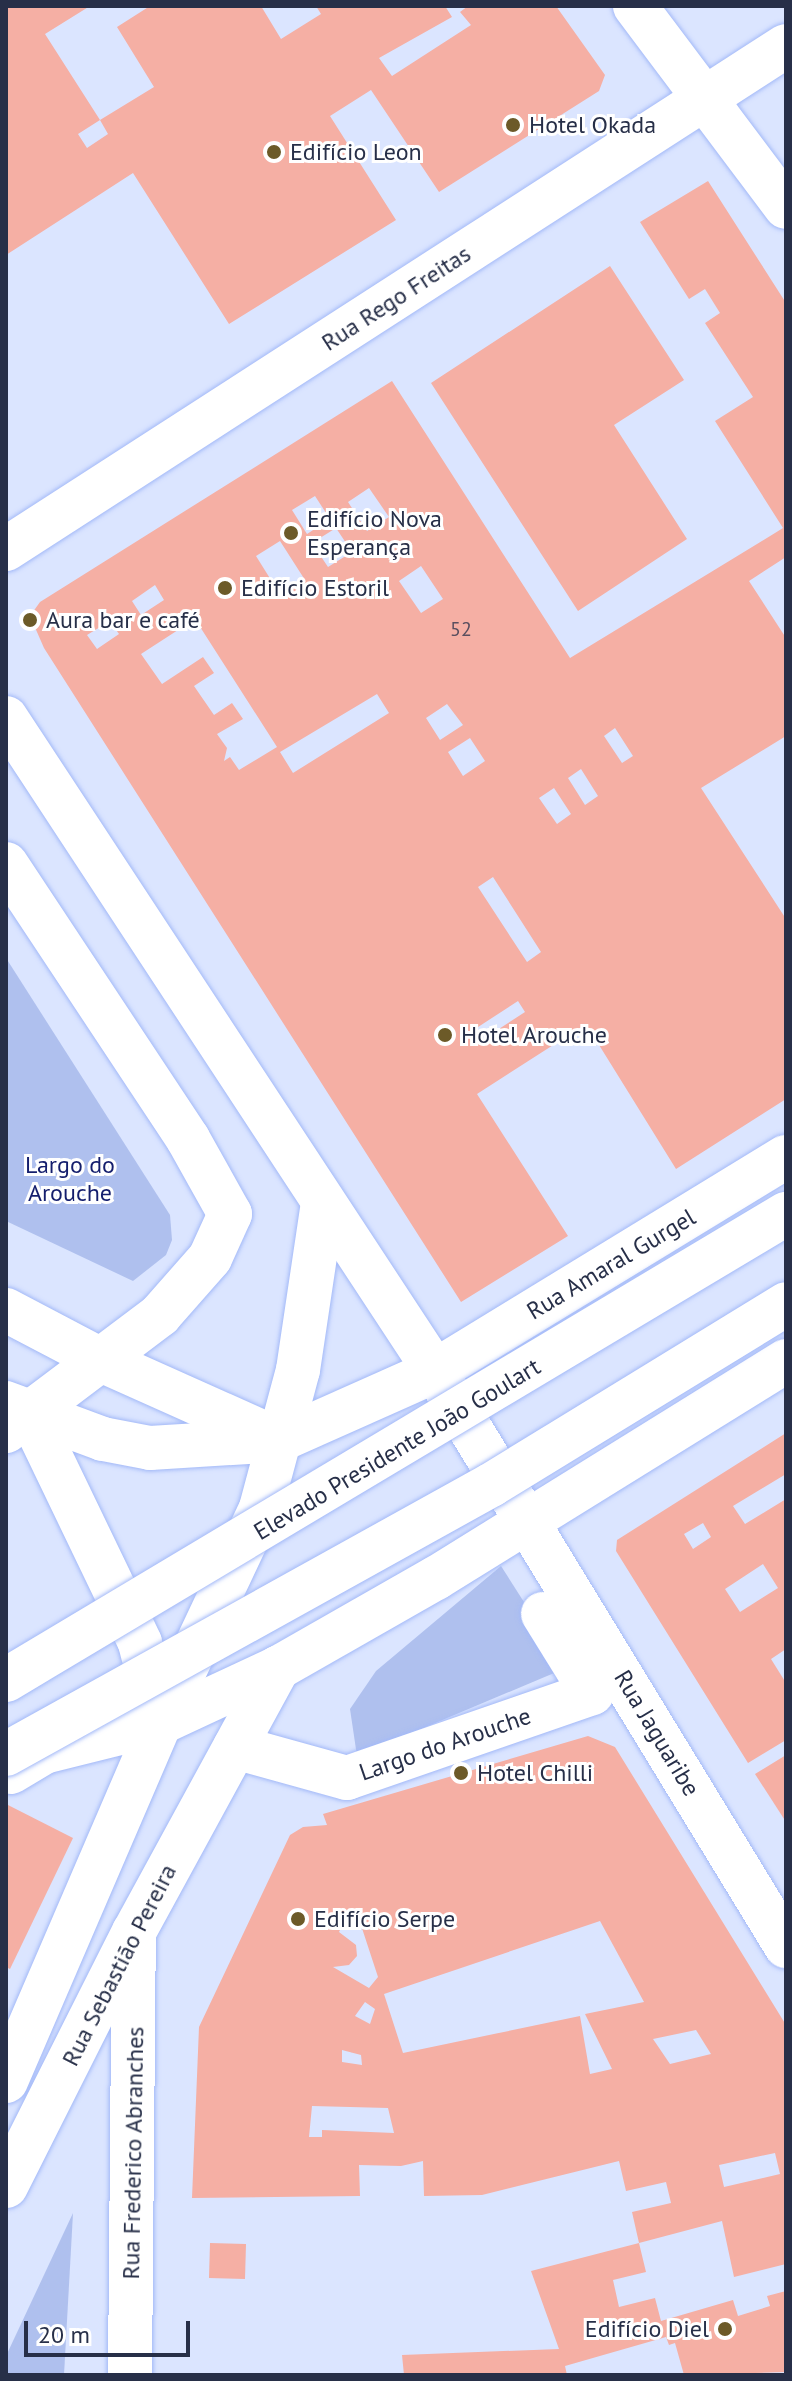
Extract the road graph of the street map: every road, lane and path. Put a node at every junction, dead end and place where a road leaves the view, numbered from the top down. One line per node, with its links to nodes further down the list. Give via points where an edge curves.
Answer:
1 (635, 6): 3 (main road)
2 (786, 46): 3 (main road, Rua Rego Freitas)
3 (705, 97): 4 (main road); 5 (main road, Rua Rego Freitas)
4 (786, 207)
5 (6, 549)
6 (6, 718): 9 (main road)
7 (6, 864): 13 (main road, via 188,1139 230,1214 200,1269 160,1315)
8 (786, 1157): 15 (main road, Rua Amaral Gurgel)
9 (323, 1202): 15 (main road); 17 (main road, via 298,1370)
10 (786, 1214): 21 (main road, Elevado Presidente João Goulart, bridge)
11 (786, 1304): 24 (main road, bridge, via 491,1485)
12 (6, 1310): 13 (main road)
13 (103, 1361): 16 (main road); 17 (main road)
14 (786, 1361): 18 (main road)
15 (435, 1371): 17 (main road); 18 (main road)
16 (14, 1416): 17 (main road, via 150,1448); 22 (main road, via 140,1643)
17 (280, 1440): 22 (main road, via 243,1555)
18 (529, 1520): 20 (main road); 27 (main road, Rua Jaguaribe)
19 (543, 1614): 23 (main road, Largo do Arouche, via 592,1693 347,1778)
20 (278, 1668): 22 (main road); 23 (main road)
21 (6, 1680)
22 (160, 1723): 25 (main road, via 44,1752); 28 (main road)
23 (235, 1747): 26 (main road, Rua Sebastião Pereira)
24 (6, 1754)
25 (6, 1775)
26 (134, 1932): 29 (main road, Rua Sebastião Pereira); 30 (main road, Rua Frederico Abranches)
27 (786, 1946)
28 (6, 2081)
29 (6, 2186)
30 (130, 2375)

